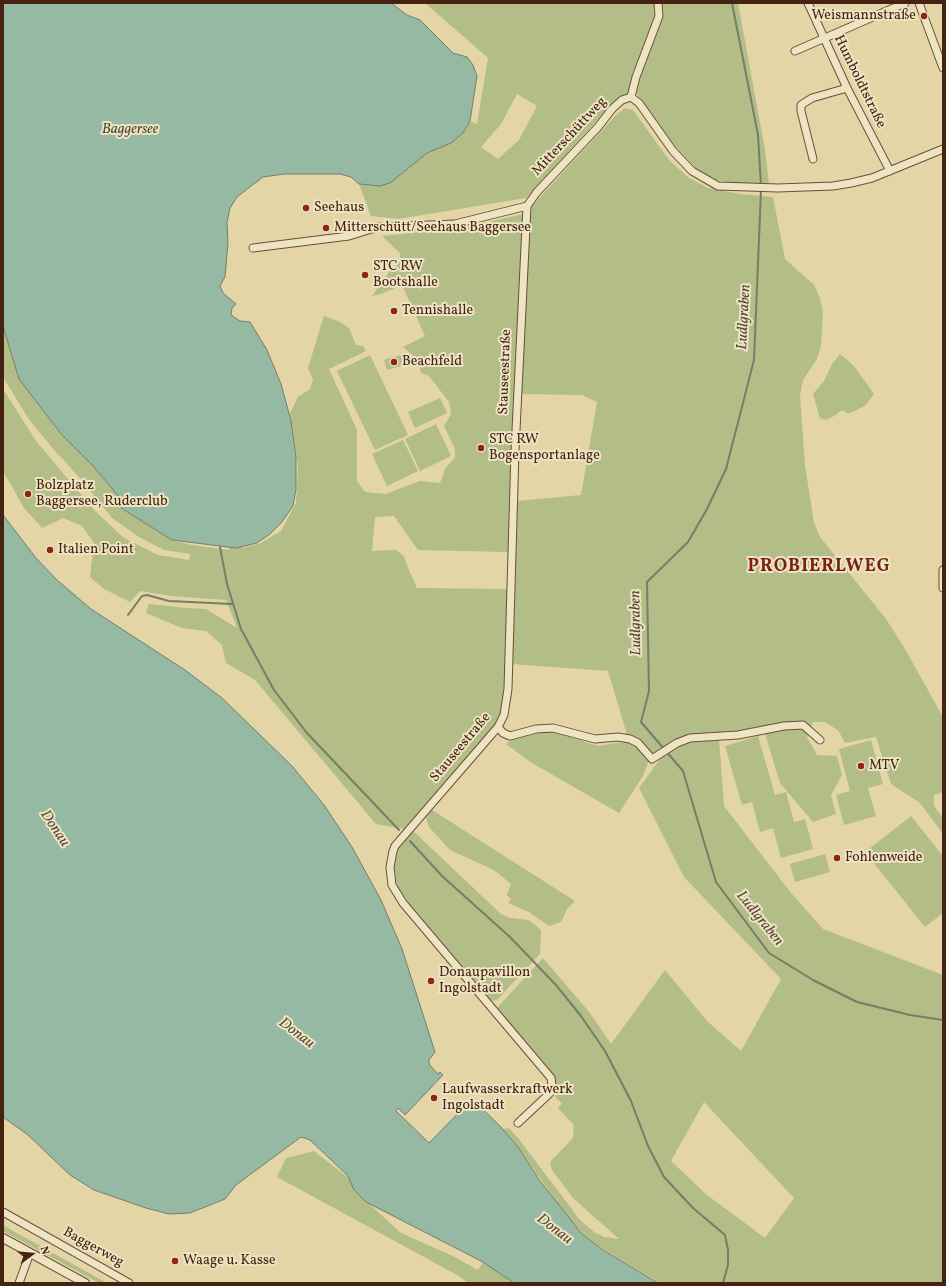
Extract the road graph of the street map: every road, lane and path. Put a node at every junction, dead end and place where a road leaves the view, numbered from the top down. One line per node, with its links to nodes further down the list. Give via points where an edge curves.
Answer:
1 (658, 3): 9 (street, via 659,16)
2 (808, 3): 5 (street, Humboldtstraße)
3 (905, 3): 5 (street)
4 (919, 3): 7 (street)
5 (824, 39): 6 (street); 8 (street, Humboldtstraße)
6 (794, 51)
7 (943, 68)
8 (847, 88): 11 (street, via 812,98 801,105); 12 (street, Humboldtstraße)
9 (631, 97): 12 (street, via 639,103 673,151 692,171 718,186 833,186 865,180); 13 (street, Mitterschüttweg, via 622,100 612,109)
10 (943, 148): 12 (street)
11 (813, 159)
12 (890, 171)
13 (527, 206): 14 (street, via 455,224 378,228 349,236); 17 (street, Stauseestraße, via 515,451 508,689 504,715)
14 (253, 248)
15 (943, 570): 16 (street)
16 (943, 588)
17 (498, 727): 18 (street, via 510,736 536,729 553,728 595,740 618,737 638,743 652,759 682,740 698,736 738,735 784,726 803,725); 19 (street, Stauseestraße, via 395,846 390,867 392,885 403,903 551,1078 550,1093)
18 (820, 740)
19 (518, 1123)
20 (3, 1212): 25 (street, Baggerweg)
21 (3, 1238): 22 (street)
22 (30, 1253): 23 (street); 24 (street)
23 (19, 1283)
24 (85, 1283)
25 (129, 1283)

